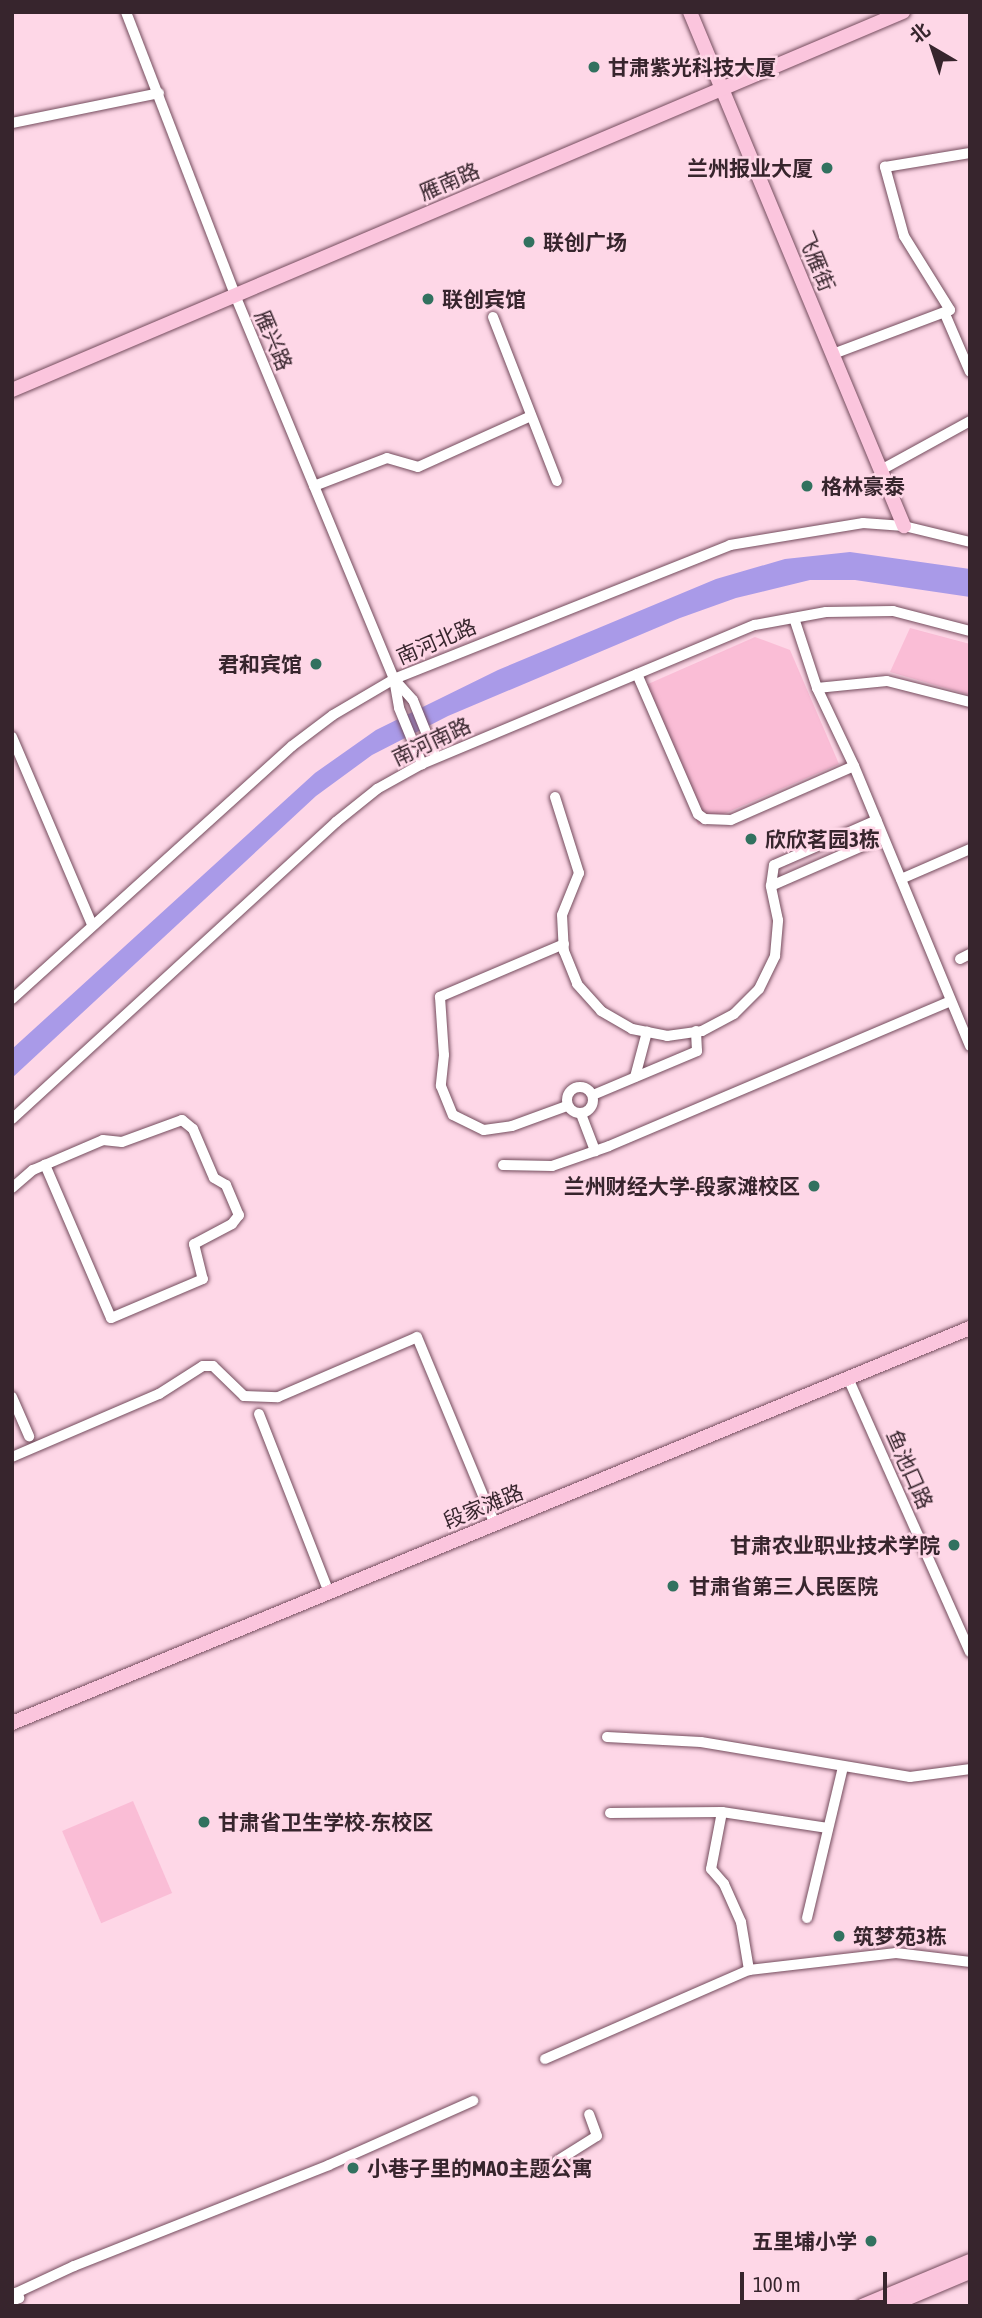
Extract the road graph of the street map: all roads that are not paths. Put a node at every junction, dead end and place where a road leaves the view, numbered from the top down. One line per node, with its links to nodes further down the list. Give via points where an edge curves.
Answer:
1 (127, 12): 5 (street, 雁兴路)
2 (690, 12): 4 (main road, 飞雁街)
3 (903, 12): 4 (main road, 雁南路)
4 (723, 88): 8 (main road, 雁南路); 11 (main road, 飞雁街)
5 (159, 93): 6 (street); 8 (street, 雁兴路)
6 (12, 123)
7 (970, 153): 9 (street, via 886,167 904,236 938,286 950,310)
8 (235, 295): 13 (main road, 雁南路); 18 (street, 雁兴路)
9 (945, 314): 11 (street); 12 (street)
10 (493, 317): 14 (street)
11 (833, 354): 16 (main road, 飞雁街)
12 (970, 372)
13 (12, 390)
14 (531, 415): 17 (street); 18 (street, via 418,467 387,458)
15 (970, 421): 16 (street)
16 (881, 471): 19 (main road, 飞雁街)
17 (558, 481)
18 (314, 486): 24 (street, 雁兴路)
19 (904, 526): 20 (street, 南河北路); 24 (street, 南河北路, via 863,523 730,545)
20 (970, 542)
21 (794, 618): 22 (street, 南河南路, via 826,612 893,611); 23 (street, 南河南路, via 755,625); 25 (street)
22 (970, 631)
23 (637, 674): 28 (street, 南河南路); 30 (street, via 698,814 705,819 731,820)
24 (394, 679): 28 (street, via 413,700); 29 (street, via 399,708); 37 (street, 南河北路, via 292,746)
25 (817, 688): 26 (street, via 887,681); 30 (street)
26 (970, 702)
27 (12, 737): 37 (street)
28 (436, 757): 29 (street, 南河南路)
29 (422, 764): 48 (street, 南河南路, via 377,789 336,822)
30 (854, 766): 32 (street)
31 (555, 797): 38 (street, via 579,873 562,915)
32 (877, 820): 33 (street); 36 (street, via 775,865)
33 (883, 837): 35 (street); 36 (street)
34 (970, 849): 35 (street)
35 (901, 879): 40 (street)
36 (771, 886): 41 (street, via 775,956 759,989 734,1014)
37 (92, 925): 39 (street, 南河北路)
38 (564, 944): 42 (street, via 577,984 601,1011 632,1029); 46 (street, via 440,997 441,1086 453,1115 484,1130 512,1126)
39 (12, 999)
40 (951, 1000): 43 (street); 49 (street)
41 (696, 1031): 42 (street); 44 (street, via 697,1051)
42 (647, 1032): 44 (street)
43 (970, 1046)
44 (635, 1077): 45 (street)
45 (593, 1095): 46 (street, via 575,1088 567,1097); 47 (street, via 592,1108)
46 (568, 1106): 47 (street)
47 (581, 1114): 49 (street)
48 (12, 1119)
49 (595, 1151): 51 (street, via 552,1166)
50 (46, 1165): 50 (street, via 103,1140 122,1142 182,1120 193,1129 214,1178 226,1185 239,1215 232,1224 194,1244 203,1279 111,1318); 52 (street)
51 (503, 1165)
52 (12, 1188)
53 (970, 1328): 54 (main road, 段家滩路)
54 (848, 1378): 59 (main road, 段家滩路); 61 (street, 鱼池口路)
55 (12, 1397): 57 (street)
56 (259, 1414): 60 (street)
57 (29, 1436)
58 (12, 1457): 59 (street, via 159,1394 202,1366 213,1366 244,1396 278,1397 417,1337)
59 (495, 1524): 60 (main road, 段家滩路)
60 (329, 1593): 62 (main road, 段家滩路)
61 (970, 1653)
62 (12, 1723)
63 (607, 1737): 64 (street, via 701,1742)
64 (843, 1767): 65 (street, via 910,1777); 68 (street)
65 (970, 1769)
66 (722, 1812): 67 (street); 68 (street); 71 (street, via 710,1869 724,1884 741,1922)
67 (610, 1813)
68 (828, 1828): 69 (street)
69 (807, 1918)
70 (970, 1962): 71 (street, via 896,1953)
71 (748, 1970): 72 (street)
72 (545, 2059)
73 (473, 2101): 78 (street, via 329,2165 74,2266 16,2293 19,2298)
74 (589, 2114): 75 (street, via 597,2136)
75 (557, 2161)
76 (970, 2261): 79 (main road)
77 (970, 2272): 80 (main road)
78 (12, 2301)
79 (862, 2306)
80 (889, 2306)

